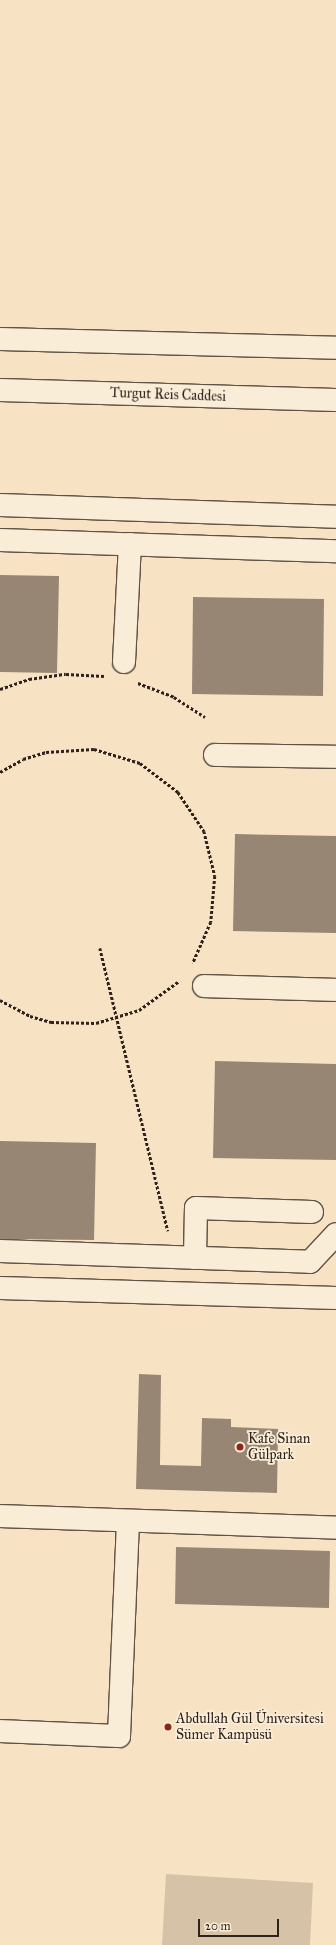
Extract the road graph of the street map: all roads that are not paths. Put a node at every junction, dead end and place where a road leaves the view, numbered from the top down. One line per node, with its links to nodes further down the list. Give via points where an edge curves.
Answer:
1 (0, 339): 2 (street)
2 (336, 348)
3 (0, 390): 4 (street, Turgut Reis Caddesi)
4 (336, 400)
5 (0, 505): 6 (street)
6 (336, 517)
7 (0, 540): 8 (street)
8 (130, 544): 9 (street); 10 (street)
9 (336, 551)
10 (122, 674)
11 (215, 755): 12 (street)
12 (336, 757)
13 (204, 986): 14 (street)
14 (336, 990)
15 (312, 1212): 18 (street, via 196,1208)
16 (336, 1234): 18 (street, via 310,1262)
17 (0, 1251): 18 (street)
18 (184, 1257)
19 (0, 1288): 20 (street)
20 (336, 1298)
21 (0, 1516): 22 (street)
22 (128, 1521): 23 (street); 24 (street, via 119,1736)
23 (336, 1528)
24 (0, 1731)

